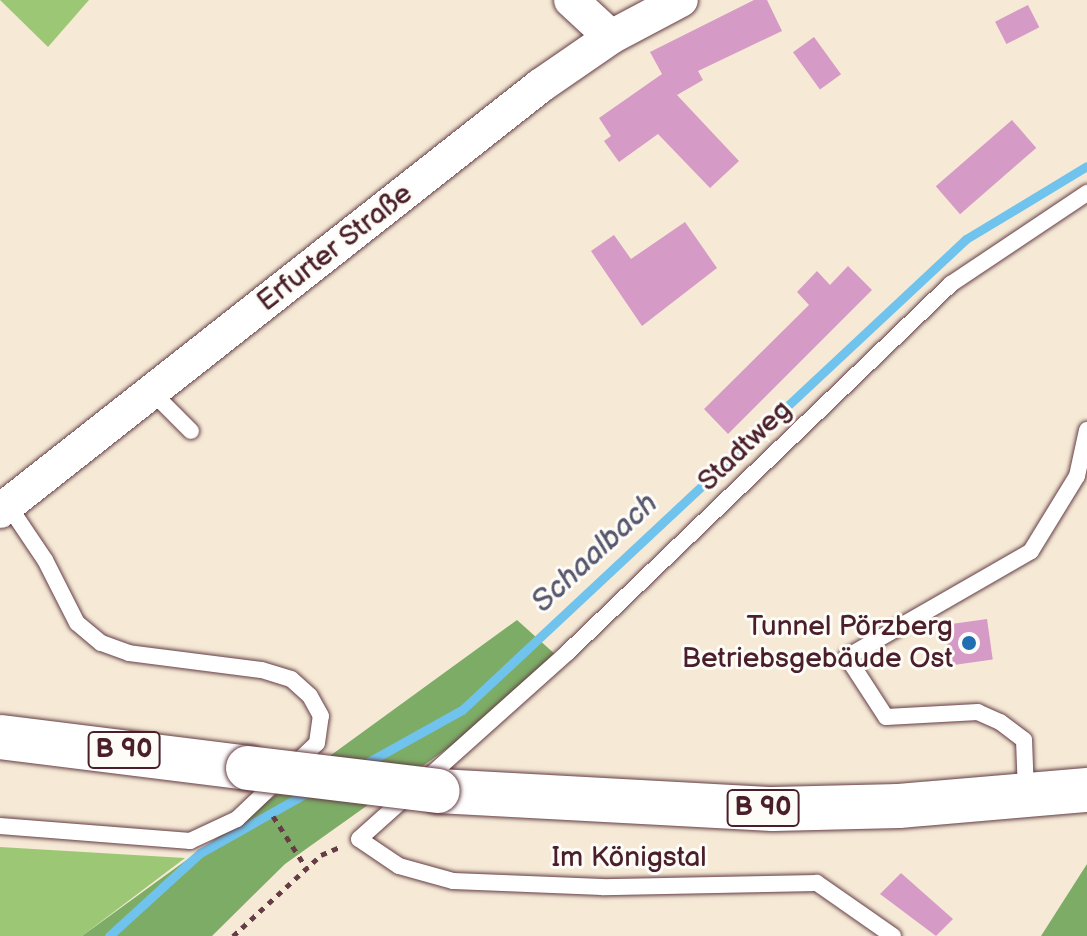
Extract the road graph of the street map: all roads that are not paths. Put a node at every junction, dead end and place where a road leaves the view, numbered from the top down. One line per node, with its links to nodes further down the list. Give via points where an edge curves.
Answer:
1 (571, 0): 3 (street)
2 (681, 0): 3 (street, Erfurter Straße)
3 (611, 37): 5 (street, Erfurter Straße, via 516,104)
4 (1087, 193): 13 (lane, Stadtweg, via 951,284 568,652)
5 (152, 392): 7 (lane); 8 (street, Erfurter Straße)
6 (1087, 430): 11 (lane, via 1077,476 1031,551 847,657 886,717 978,712 1024,740)
7 (191, 431)
8 (4, 508): 12 (lane, via 45,560 77,623 101,643 129,653 261,670 291,679 310,696 321,716 317,743 306,754 237,819 190,841)
9 (0, 737): 11 (main road, B 90, bridge, via 257,786 773,809)
10 (1087, 790): 11 (main road, B 90)
11 (1026, 797)
12 (0, 826)
13 (359, 839): 14 (lane, Im Königstal, via 399,866 453,881 602,887 817,883)
14 (893, 936)

